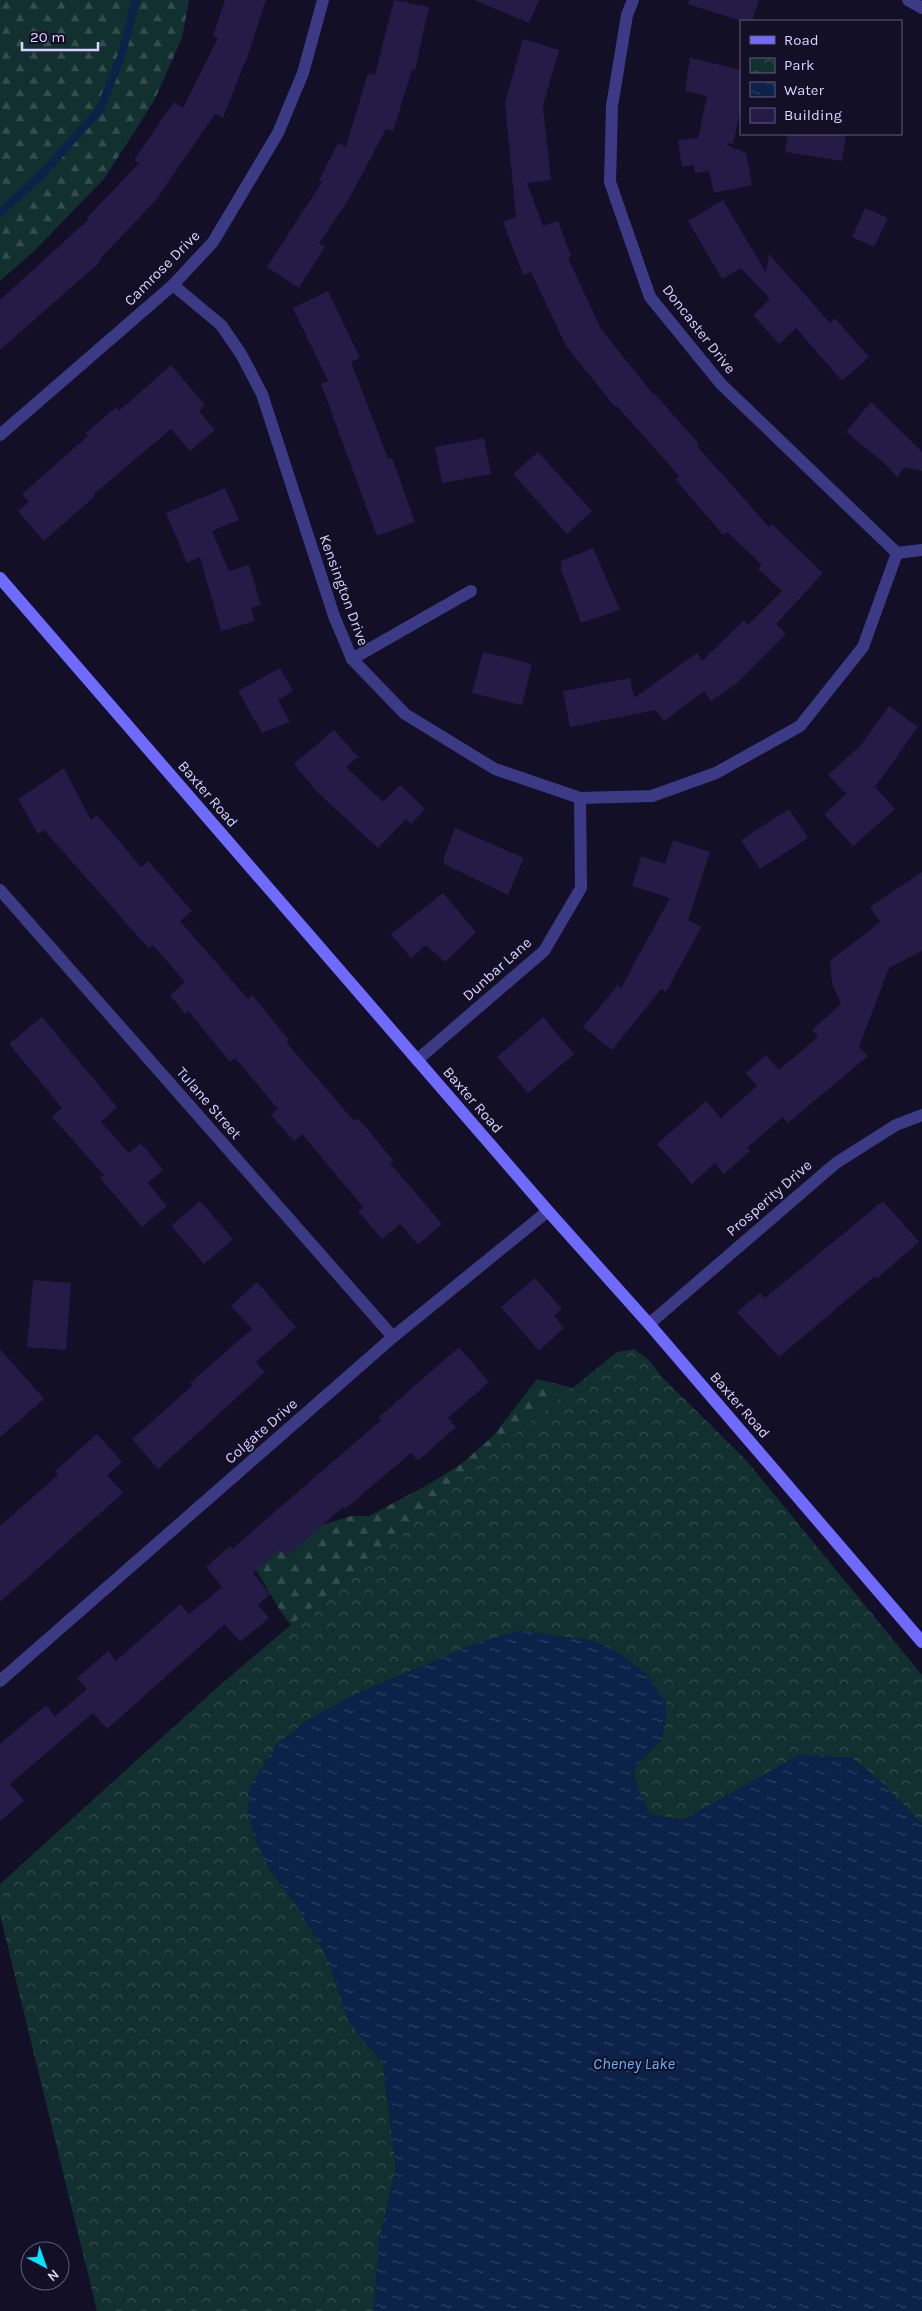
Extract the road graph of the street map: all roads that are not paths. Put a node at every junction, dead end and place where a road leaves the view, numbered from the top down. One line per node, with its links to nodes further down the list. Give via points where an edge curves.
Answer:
1 (324, 0): 5 (street, Camrose Drive, via 303,73 278,132 213,242)
2 (633, 0): 8 (street, Doncaster Drive, via 627,15 612,106 610,182 650,297 721,384)
3 (908, 0): 4 (street)
4 (922, 8)
5 (173, 285): 6 (street, Camrose Drive); 11 (street, Kensington Drive, via 221,325 262,394 334,616)
6 (0, 435)
7 (922, 550): 8 (street)
8 (897, 553): 12 (street, Kensington Drive, via 863,647 800,726 716,773 652,796)
9 (0, 578): 14 (street, Baxter Road)
10 (471, 591): 11 (street)
11 (352, 659): 12 (street, Kensington Drive, via 405,714 494,769)
12 (580, 798): 14 (street, Dunbar Lane, via 581,888 544,951)
13 (0, 890): 18 (street, Tulane Street)
14 (417, 1060): 16 (street, Baxter Road)
15 (922, 1114): 17 (street, Prosperity Drive, via 896,1125 836,1162)
16 (548, 1211): 17 (street, Baxter Road); 18 (street, Colgate Drive)
17 (649, 1324): 19 (street, Baxter Road)
18 (393, 1336): 20 (street, Colgate Drive)
19 (922, 1642)
20 (0, 1680)

